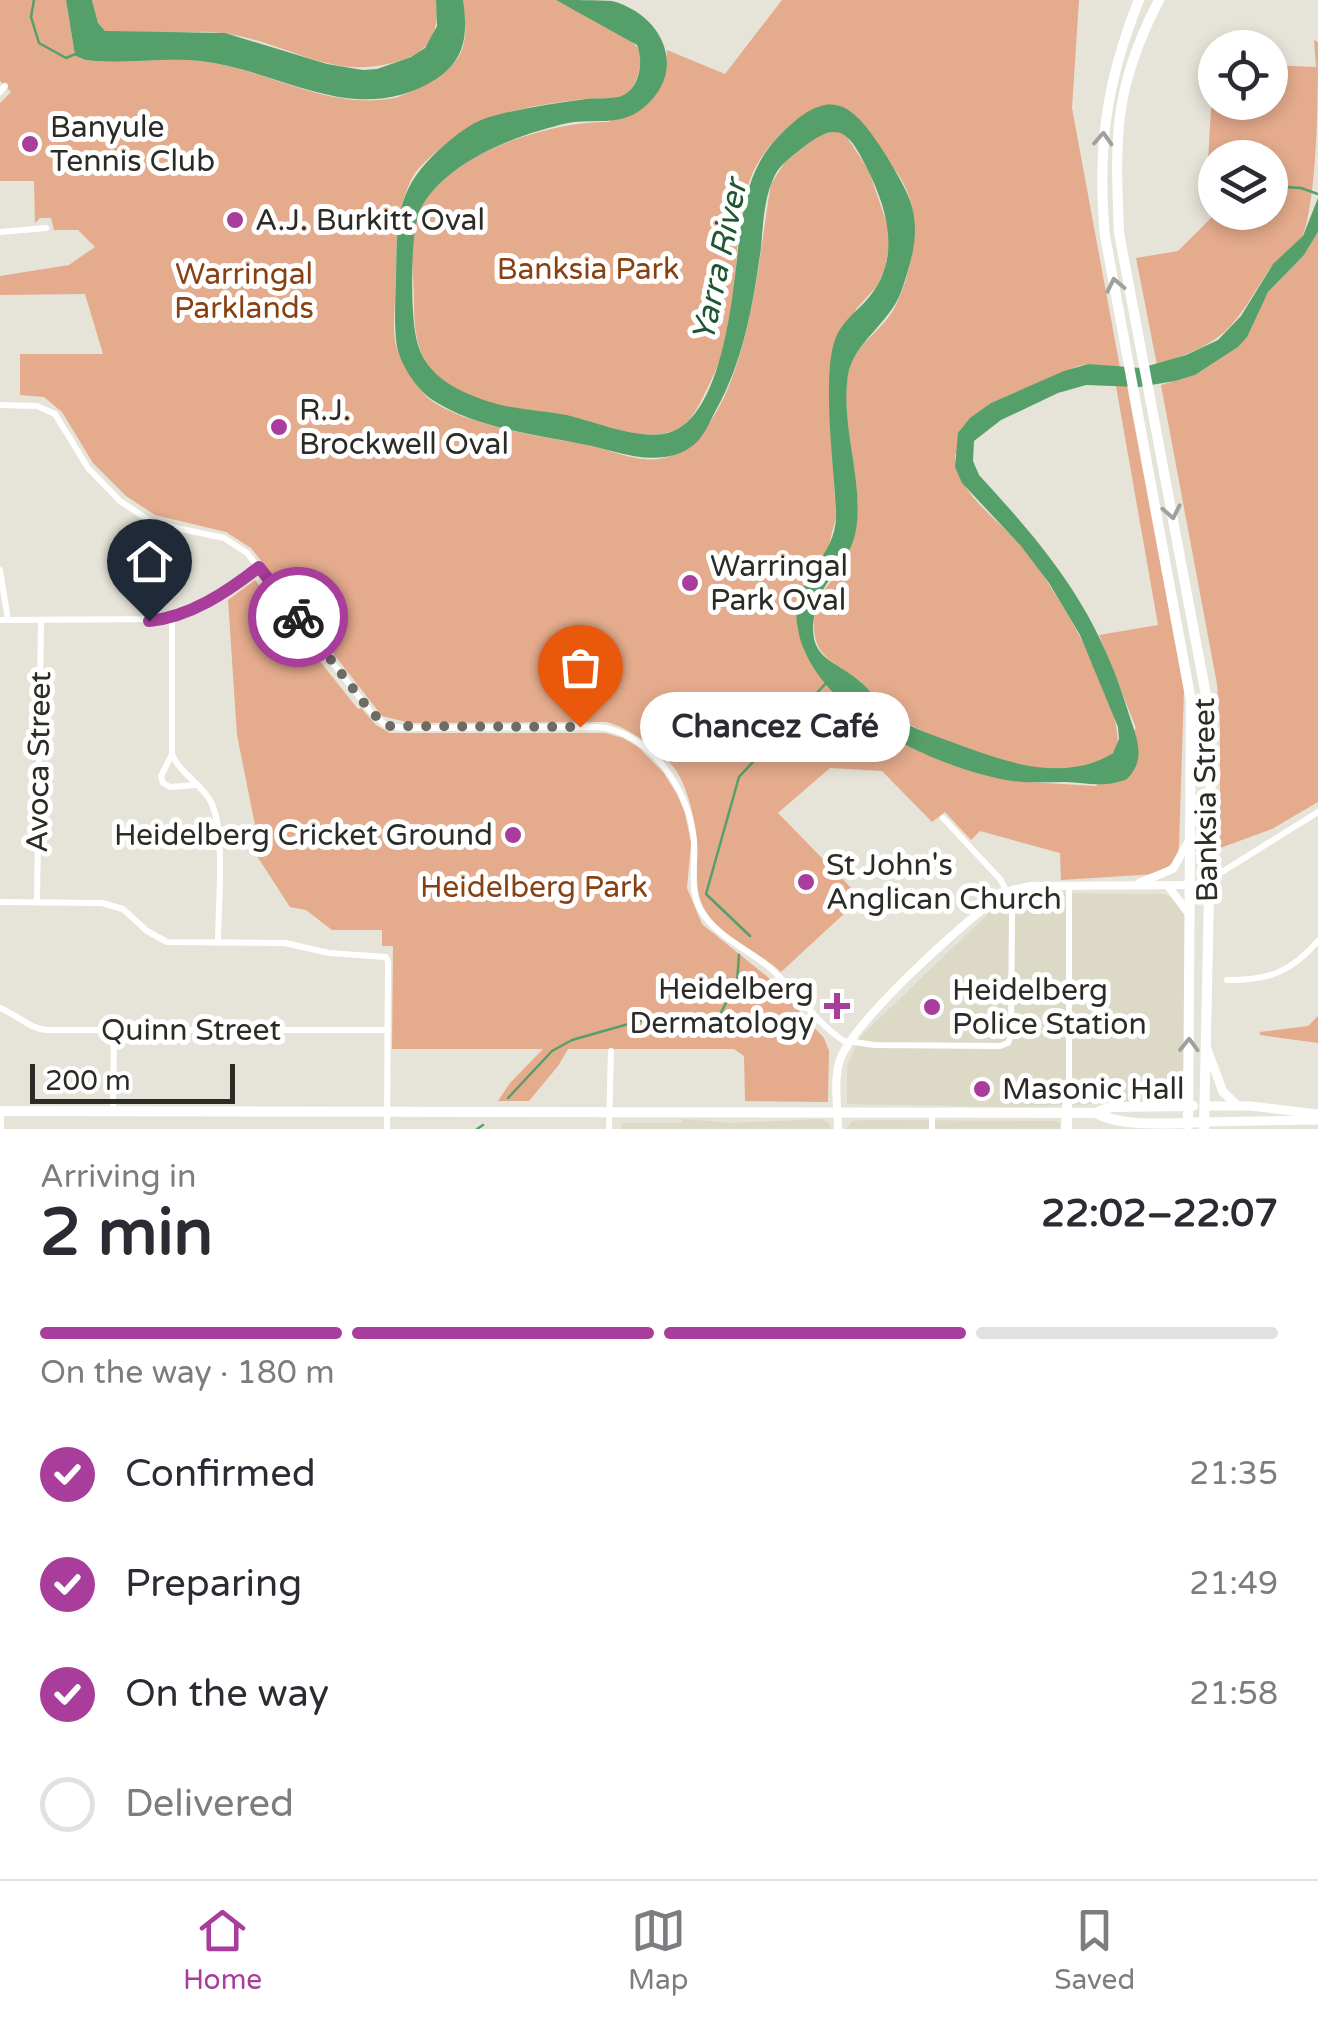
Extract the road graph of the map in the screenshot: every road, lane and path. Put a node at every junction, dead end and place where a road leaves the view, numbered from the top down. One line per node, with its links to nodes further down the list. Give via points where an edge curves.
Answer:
1 (1139, 0): 3 (highway)
2 (1159, 0): 4 (highway)
3 (1133, 16): 4 (highway); 7 (highway, one-way to 3, via 1105,236 1101,188 1104,116)
4 (1148, 23): 7 (highway, via 1118,118 1115,156)
5 (46, 228): 6 (street)
6 (0, 232)
7 (1131, 333): 9 (highway)
8 (0, 405): 10 (street, via 49,410 120,501 153,523 224,538)
9 (1147, 418): 19 (highway, Banksia Street, via 1189,681); 20 (highway, Banksia Street, one-way to 20, via 1208,706)
10 (259, 567): 12 (street); 36 (street, via 384,724 603,727 636,739 686,805 696,899 708,920)
11 (0, 570): 13 (street)
12 (172, 619): 14 (street); 15 (street)
13 (4, 620): 14 (street)
14 (41, 621): 27 (street, Avoca Street)
15 (172, 752): 16 (street); 16 (street, via 162,783)
16 (197, 785): 29 (street, via 218,823)
17 (1318, 812): 20 (street)
18 (943, 818): 25 (street)
19 (1191, 833): 23 (highway, Banksia Street); 24 (main road, via 1173,869)
20 (1209, 880): 23 (highway); 37 (highway, Banksia Street)
21 (1069, 885): 24 (main road); 25 (main road); 48 (street)
22 (1167, 885): 23 (main road); 24 (main road); 28 (main road)
23 (1191, 885): 28 (highway, Banksia Street)
24 (1130, 886)
25 (1006, 893): 33 (main road); 38 (street, via 1012,913 1008,1043)
26 (0, 902): 27 (street)
27 (37, 902): 29 (street, via 102,903 123,909 166,942)
28 (1191, 918): 41 (highway, Banksia Street, one-way to 28)
29 (218, 942): 34 (street, via 382,955 388,962)
30 (1318, 942): 31 (street, via 1299,964 1268,977)
31 (1227, 980)
32 (0, 1008): 35 (street, Quinn Street, via 34,1029)
33 (864, 1021): 36 (main road); 38 (street)
34 (388, 1030): 35 (street, Quinn Street); 45 (street)
35 (114, 1031): 44 (street)
36 (847, 1042): 38 (street); 47 (main road, via 838,1066)
37 (1205, 1044): 40 (main road, via 1223,1092); 42 (highway, Banksia Street)
38 (871, 1045)
39 (611, 1051): 46 (street)
40 (1238, 1105): 42 (main road); 51 (main road)
41 (1189, 1106): 42 (highway); 49 (highway); 52 (highway, Banksia Street)
42 (1204, 1106): 53 (highway, Banksia Street)
43 (1, 1111): 44 (highway); 54 (street)
44 (113, 1111): 45 (highway)
45 (387, 1111): 46 (highway); 55 (street)
46 (610, 1112): 47 (highway); 56 (street)
47 (838, 1112): 50 (highway); 57 (main road)
48 (1066, 1113): 49 (highway); 50 (highway); 59 (street)
49 (1095, 1113): 52 (highway)
50 (932, 1114): 58 (street)
51 (1318, 1117): 53 (main road)
52 (1188, 1126): 53 (highway)
53 (1204, 1126)
54 (2, 1129)
55 (387, 1129)
56 (610, 1129)
57 (838, 1129)
58 (932, 1129)
59 (1066, 1129)

